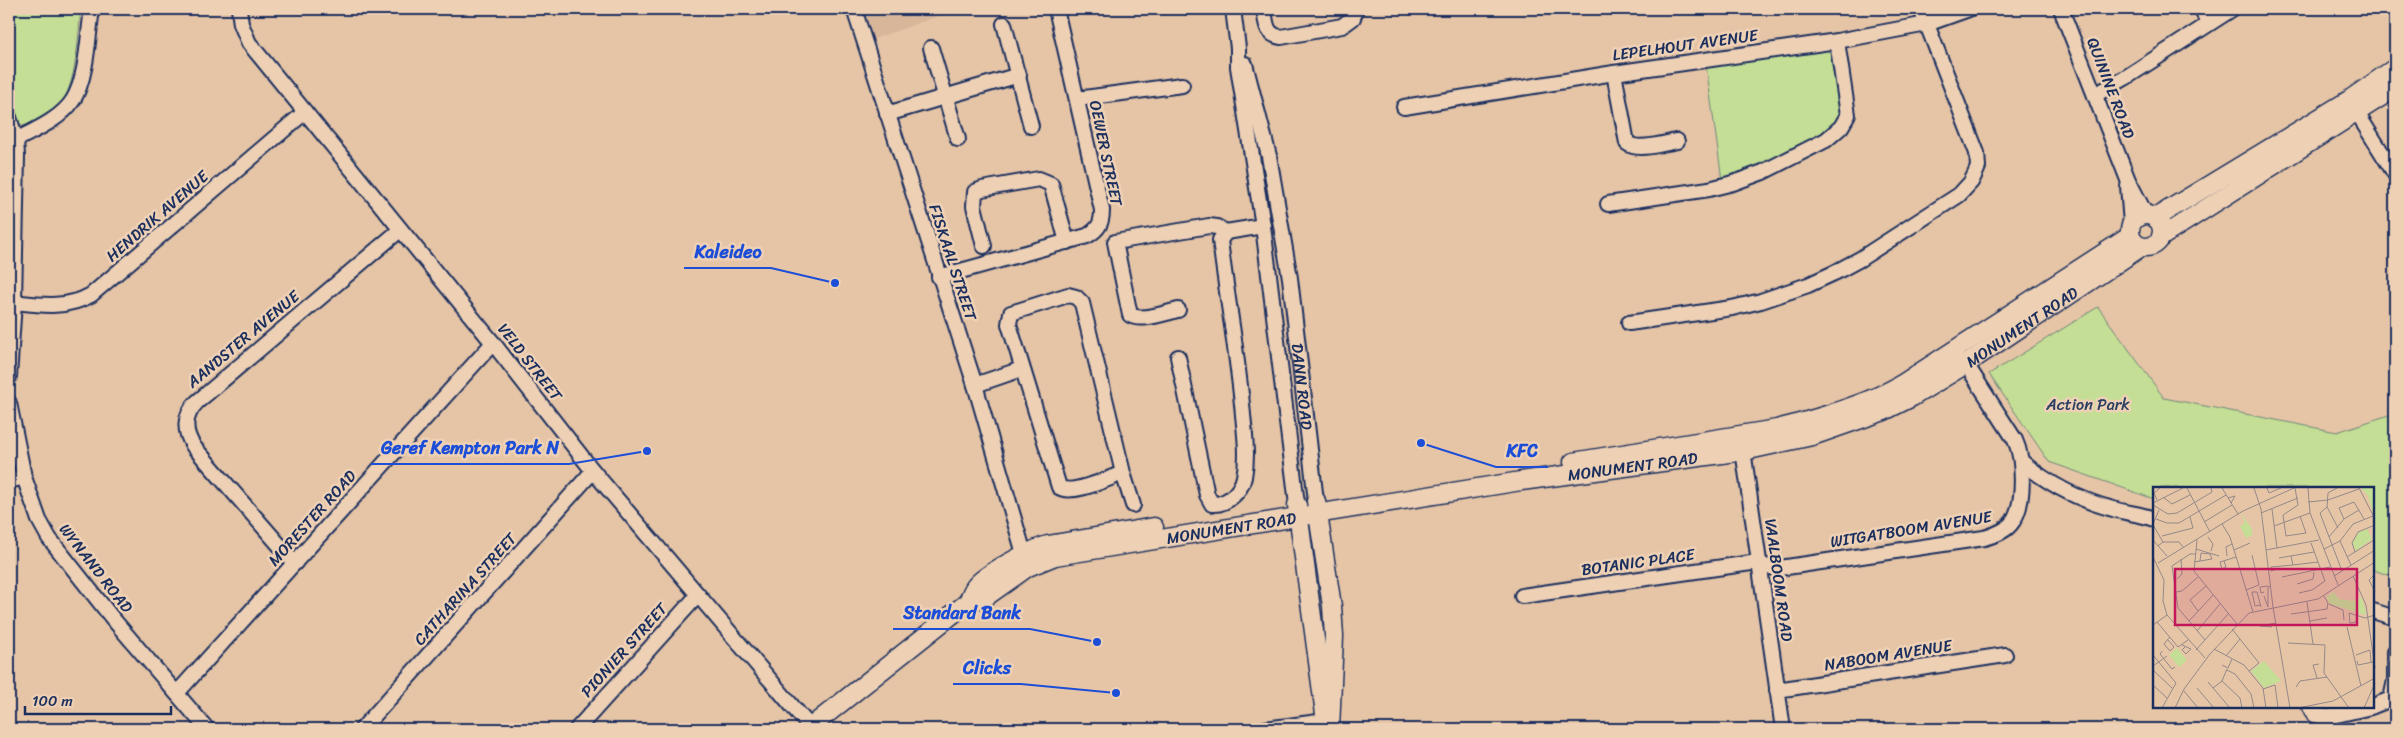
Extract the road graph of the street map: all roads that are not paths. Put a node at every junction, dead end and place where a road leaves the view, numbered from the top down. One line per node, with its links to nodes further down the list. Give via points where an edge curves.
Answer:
1 (92, 9): 34 (street, via 82,73 72,101 43,126)
2 (239, 9): 29 (street, VELD STREET, via 249,43)
3 (854, 9): 30 (street, FISKAAL STREET)
4 (1056, 9): 26 (street, OEWER STREET)
5 (1233, 9): 18 (street, DANN ROAD)
6 (1264, 9): 7 (street, via 1268,30 1280,37 1342,26 1352,18)
7 (1356, 9)
8 (1921, 9): 14 (street)
9 (1969, 9): 14 (street, LEPELHOUT AVENUE)
10 (2061, 9): 24 (street, QUININE ROAD)
11 (2202, 9): 15 (street)
12 (2232, 9): 15 (street)
13 (1004, 24): 21 (street)
14 (1927, 24): 16 (street, LEPELHOUT AVENUE); 50 (street, via 1977,153 1978,167 1966,188 1860,260 1808,285 1732,308)
15 (2208, 24): 24 (street)
16 (1837, 41): 20 (street, LEPELHOUT AVENUE); 38 (street, via 1848,115 1841,128 1830,136 1763,172 1733,183)
17 (931, 48): 25 (street)
18 (1238, 48): 40 (street, DANN ROAD, via 1238,67); 68 (street, DANN ROAD, via 1266,143 1279,213 1301,354)
19 (2395, 68): 28 (main road)
20 (1614, 72): 27 (street, LEPELHOUT AVENUE); 35 (street, via 1630,146)
21 (1019, 74): 25 (street); 32 (street)
22 (1182, 85): 26 (street)
23 (2395, 88): 28 (main road)
24 (2095, 95): 37 (street, QUININE ROAD)
25 (944, 96): 30 (street); 33 (street)
26 (1076, 99): 45 (street, OEWER STREET, via 1102,221 1096,231)
27 (1404, 107)
28 (2353, 107): 36 (street); 39 (main road); 44 (main road)
29 (305, 112): 41 (street, VELD STREET); 48 (street, HENDRIK AVENUE, via 91,295 70,304 52,306)
30 (887, 114): 47 (street, FISKAAL STREET)
31 (9, 117): 34 (street)
32 (1031, 126)
33 (958, 139)
34 (16, 140): 48 (street)
35 (1677, 141)
36 (2395, 174)
37 (2128, 180): 39 (street, QUININE ROAD); 43 (street, QUININE ROAD)
38 (1608, 204)
39 (2151, 217): 43 (main road, via 2138,217); 44 (main road, via 2160,224)
40 (1264, 226): 42 (street); 69 (street, DANN ROAD)
41 (400, 230): 51 (street, VELD STREET); 73 (street, AANDSTER AVENUE, via 197,402 188,414 187,435 194,447)
42 (1226, 232): 49 (street, via 1209,226 1114,242 1130,315 1143,317); 52 (street, via 1220,240 1240,372 1246,459 1244,477 1237,493 1219,504 1212,504 1206,495)
43 (2134, 236): 44 (main road, via 2154,246); 53 (main road, MONUMENT ROAD); 55 (main road, MONUMENT ROAD)
44 (2161, 237)
45 (1067, 242): 46 (street, via 1051,184 1039,179 975,192 974,206); 47 (street, OEWER STREET)
46 (984, 246)
47 (939, 278): 57 (street, FISKAAL STREET)
48 (14, 302): 56 (street)
49 (1178, 310)
50 (1629, 323)
51 (493, 343): 63 (street, VELD STREET); 73 (street, MORESTER ROAD)
52 (1178, 357)
53 (1966, 364): 55 (street, via 1959,360); 60 (main road, MONUMENT ROAD, via 1899,404); 62 (street, WITGATBOOM AVENUE, via 2015,440)
54 (1022, 369): 57 (street); 64 (street, via 1059,487 1078,489); 64 (street, via 1008,324 1009,315 1064,296 1076,297 1082,302)
55 (1920, 373): 59 (main road, MONUMENT ROAD, via 1892,390)
56 (9, 377)
57 (975, 385): 71 (street, FISKAAL STREET, via 1016,526)
58 (9, 403): 65 (street, WYNAND ROAD)
59 (1796, 424): 60 (main road, via 1801,431); 61 (main road, MONUMENT ROAD)
60 (1839, 428): 61 (main road, MONUMENT ROAD, via 1812,436)
61 (1742, 443): 68 (main road, MONUMENT ROAD); 72 (street, VAALBOOM ROAD)
62 (2021, 461): 70 (street, via 2040,477 2074,496); 72 (street, WITGATBOOM AVENUE, via 2017,513 2008,527 1994,536 1780,568)
63 (593, 471): 74 (street, VELD STREET); 88 (street, CATHARINA STREET)
64 (1123, 473): 67 (street)
65 (24, 477): 66 (street); 81 (street, WYNAND ROAD, via 39,520 58,552)
66 (9, 481)
67 (1133, 505)
68 (1317, 507): 69 (main road, MONUMENT ROAD); 85 (main road, DANN ROAD, via 1334,636)
69 (1298, 510): 71 (main road, MONUMENT ROAD, via 1048,544); 85 (main road, DANN ROAD, via 1313,610 1320,687)
70 (2153, 519)
71 (1031, 558): 86 (main road, MONUMENT ROAD, via 976,585 968,602)
72 (1758, 562): 75 (street, BOTANIC PLACE); 80 (street, VAALBOOM ROAD)
73 (295, 563): 81 (street, MORESTER ROAD)
74 (698, 595): 86 (street, VELD STREET); 89 (street, PIONIER STREET)
75 (1522, 596)
76 (2374, 611): 77 (street)
77 (2395, 618)
78 (2395, 652): 82 (street, via 2391,698)
79 (2005, 655): 80 (street, NABOOM AVENUE)
80 (1777, 690): 91 (street, VAALBOOM ROAD)
81 (177, 693): 87 (street, WYNAND ROAD)
82 (2374, 705)
83 (2310, 708): 84 (street, via 2314,715 2324,717)
84 (2363, 708)
85 (1328, 726): 90 (street)
86 (809, 728)
87 (208, 729)
88 (362, 729)
89 (577, 729)
90 (1265, 729)
91 (1783, 729)

